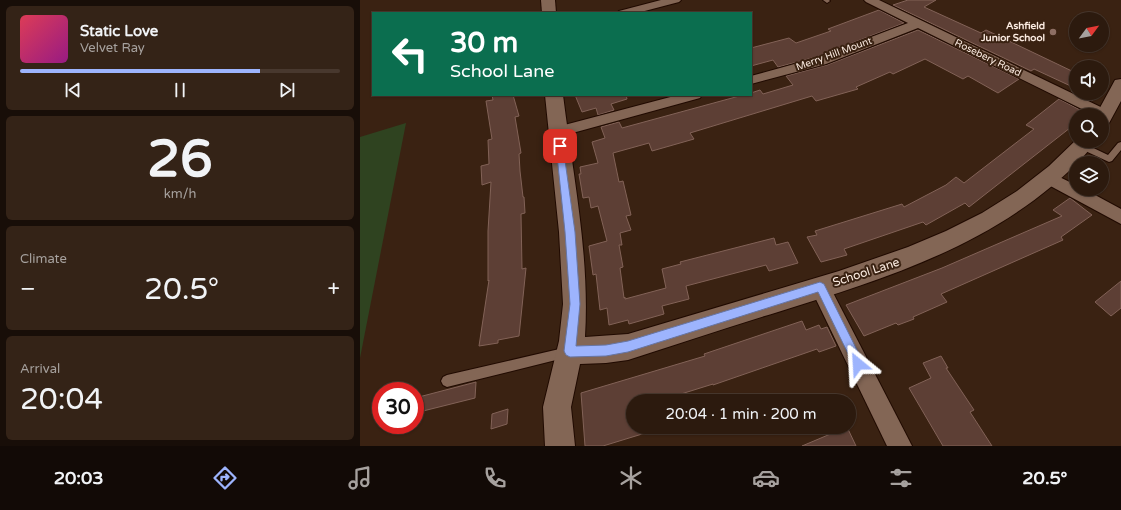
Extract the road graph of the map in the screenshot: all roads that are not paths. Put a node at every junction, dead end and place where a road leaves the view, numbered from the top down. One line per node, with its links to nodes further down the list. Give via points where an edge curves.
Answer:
1 (548, 0): 4 (street)
2 (675, 0): 5 (street)
3 (870, 0): 6 (street, Rosebery Road)
4 (549, 12)
5 (627, 12)
6 (917, 24): 7 (street, Merry Hill Mount, via 821,61); 11 (street, Rosebery Road)
7 (752, 80)
8 (1119, 93): 12 (street)
9 (554, 96): 13 (street)
10 (691, 96): 13 (street)
11 (1084, 108)
12 (1109, 110)
13 (558, 132): 20 (street, via 570,232 575,304)
14 (1121, 145): 16 (lane, via 1109,160)
15 (1080, 148): 17 (street, School Lane)
16 (1090, 148)
17 (1049, 178): 18 (street); 19 (street, School Lane, via 1006,211 957,237 909,258)
18 (1121, 217)
19 (820, 287): 20 (street, School Lane, via 628,347); 23 (street)
20 (570, 351): 21 (lane); 22 (street, via 560,384 557,407)
21 (447, 381)
22 (560, 446)
23 (900, 446)

